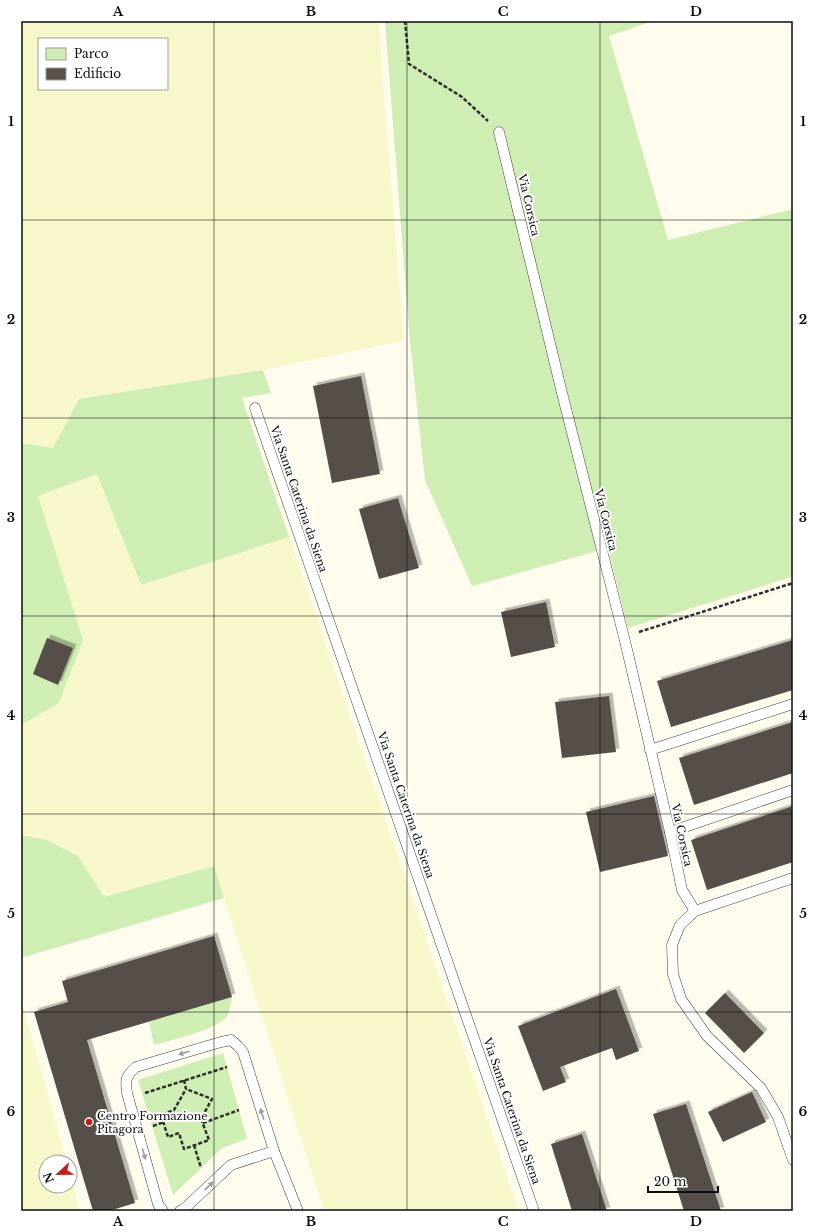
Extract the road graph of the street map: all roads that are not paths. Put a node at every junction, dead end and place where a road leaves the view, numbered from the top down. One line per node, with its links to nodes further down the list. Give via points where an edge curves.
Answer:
1 (499, 132): 4 (lane, Via Corsica)
2 (255, 408): 14 (lane, Via Santa Caterina da Siena)
3 (793, 704): 4 (lane)
4 (650, 750): 6 (lane, Via Corsica)
5 (793, 790): 6 (lane)
6 (670, 832): 8 (lane, Via Corsica, via 682,890)
7 (793, 878): 8 (lane)
8 (695, 911): 10 (lane, via 680,925 672,945 673,974 681,999 707,1036 761,1088 778,1117)
9 (274, 1151): 11 (lane, one-way to 11, via 243,1052 231,1040 136,1067 128,1074 127,1093 158,1204); 12 (lane, one-way to 9, via 231,1165); 13 (lane)
10 (793, 1160)
11 (163, 1211)
12 (180, 1211)
13 (298, 1211)
14 (534, 1211)

